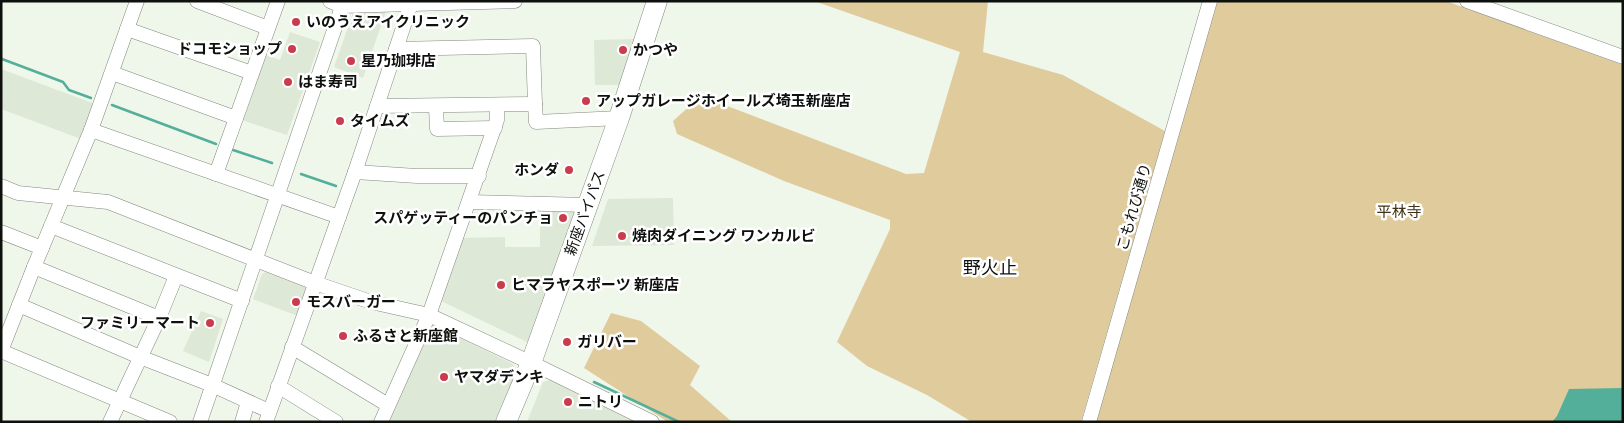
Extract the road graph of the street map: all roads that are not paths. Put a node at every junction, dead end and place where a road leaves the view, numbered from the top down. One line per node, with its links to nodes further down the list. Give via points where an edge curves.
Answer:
1 (137, 1): 12 (street)
2 (197, 1): 11 (street)
3 (278, 1): 11 (street)
4 (516, 1): 10 (street)
5 (658, 1): 22 (highway, 新座バイパス)
6 (667, 1): 48 (highway, 新座バイパス)
7 (1210, 1): 64 (street, こもれび通り)
8 (1467, 1): 14 (street)
9 (339, 3): 10 (street); 29 (street)
10 (412, 3): 13 (street)
11 (268, 28): 16 (street)
12 (128, 29): 15 (street); 16 (street)
13 (396, 49): 17 (street, via 533,46); 18 (street)
14 (1623, 57)
15 (112, 73): 21 (street); 24 (street)
16 (252, 73): 21 (street)
17 (535, 104): 19 (street); 22 (street, via 536,122)
18 (377, 106): 20 (street); 25 (street)
19 (496, 106): 20 (street); 23 (street)
20 (436, 107): 23 (street, via 437,129)
21 (236, 118): 26 (street)
22 (619, 118): 32 (highway, 新座バイパス)
23 (495, 128): 27 (street)
24 (91, 130): 26 (street); 30 (street)
25 (355, 172): 27 (street); 33 (street)
26 (216, 174): 29 (street)
27 (479, 176): 31 (street)
28 (1, 186): 30 (street, via 18,193)
29 (278, 195): 33 (street); 37 (street)
30 (63, 198): 34 (street); 37 (street, via 108,202)
31 (470, 202): 32 (street); 43 (street)
32 (588, 205): 48 (highway, 新座バイパス)
33 (339, 217): 40 (street)
34 (51, 226): 36 (street); 39 (street)
35 (1, 232): 36 (street)
36 (42, 248): 38 (street)
37 (256, 260): 40 (street); 41 (street)
38 (34, 266): 42 (street); 44 (street)
39 (176, 276): 41 (street); 44 (street)
40 (315, 283): 43 (street, via 371,302); 45 (street)
41 (242, 301): 49 (street)
42 (19, 305): 46 (street); 47 (street)
43 (429, 315): 48 (street); 53 (street)
44 (159, 318): 47 (street)
45 (292, 347): 50 (street); 53 (street)
46 (1, 351): 51 (street)
47 (140, 357): 49 (street); 51 (street)
48 (535, 365): 61 (highway, 新座バイパス); 62 (highway, 新座バイパス); 63 (street)
49 (212, 385): 52 (street); 57 (street)
50 (278, 386): 54 (street); 59 (street)
51 (121, 401): 55 (street); 56 (street)
52 (248, 402): 54 (street); 58 (street)
53 (388, 405): 60 (street)
54 (268, 416)
55 (110, 422)
56 (170, 422)
57 (200, 422)
58 (242, 422)
59 (336, 422)
60 (381, 422)
61 (506, 422)
62 (518, 422)
63 (652, 422)
64 (1089, 422)

